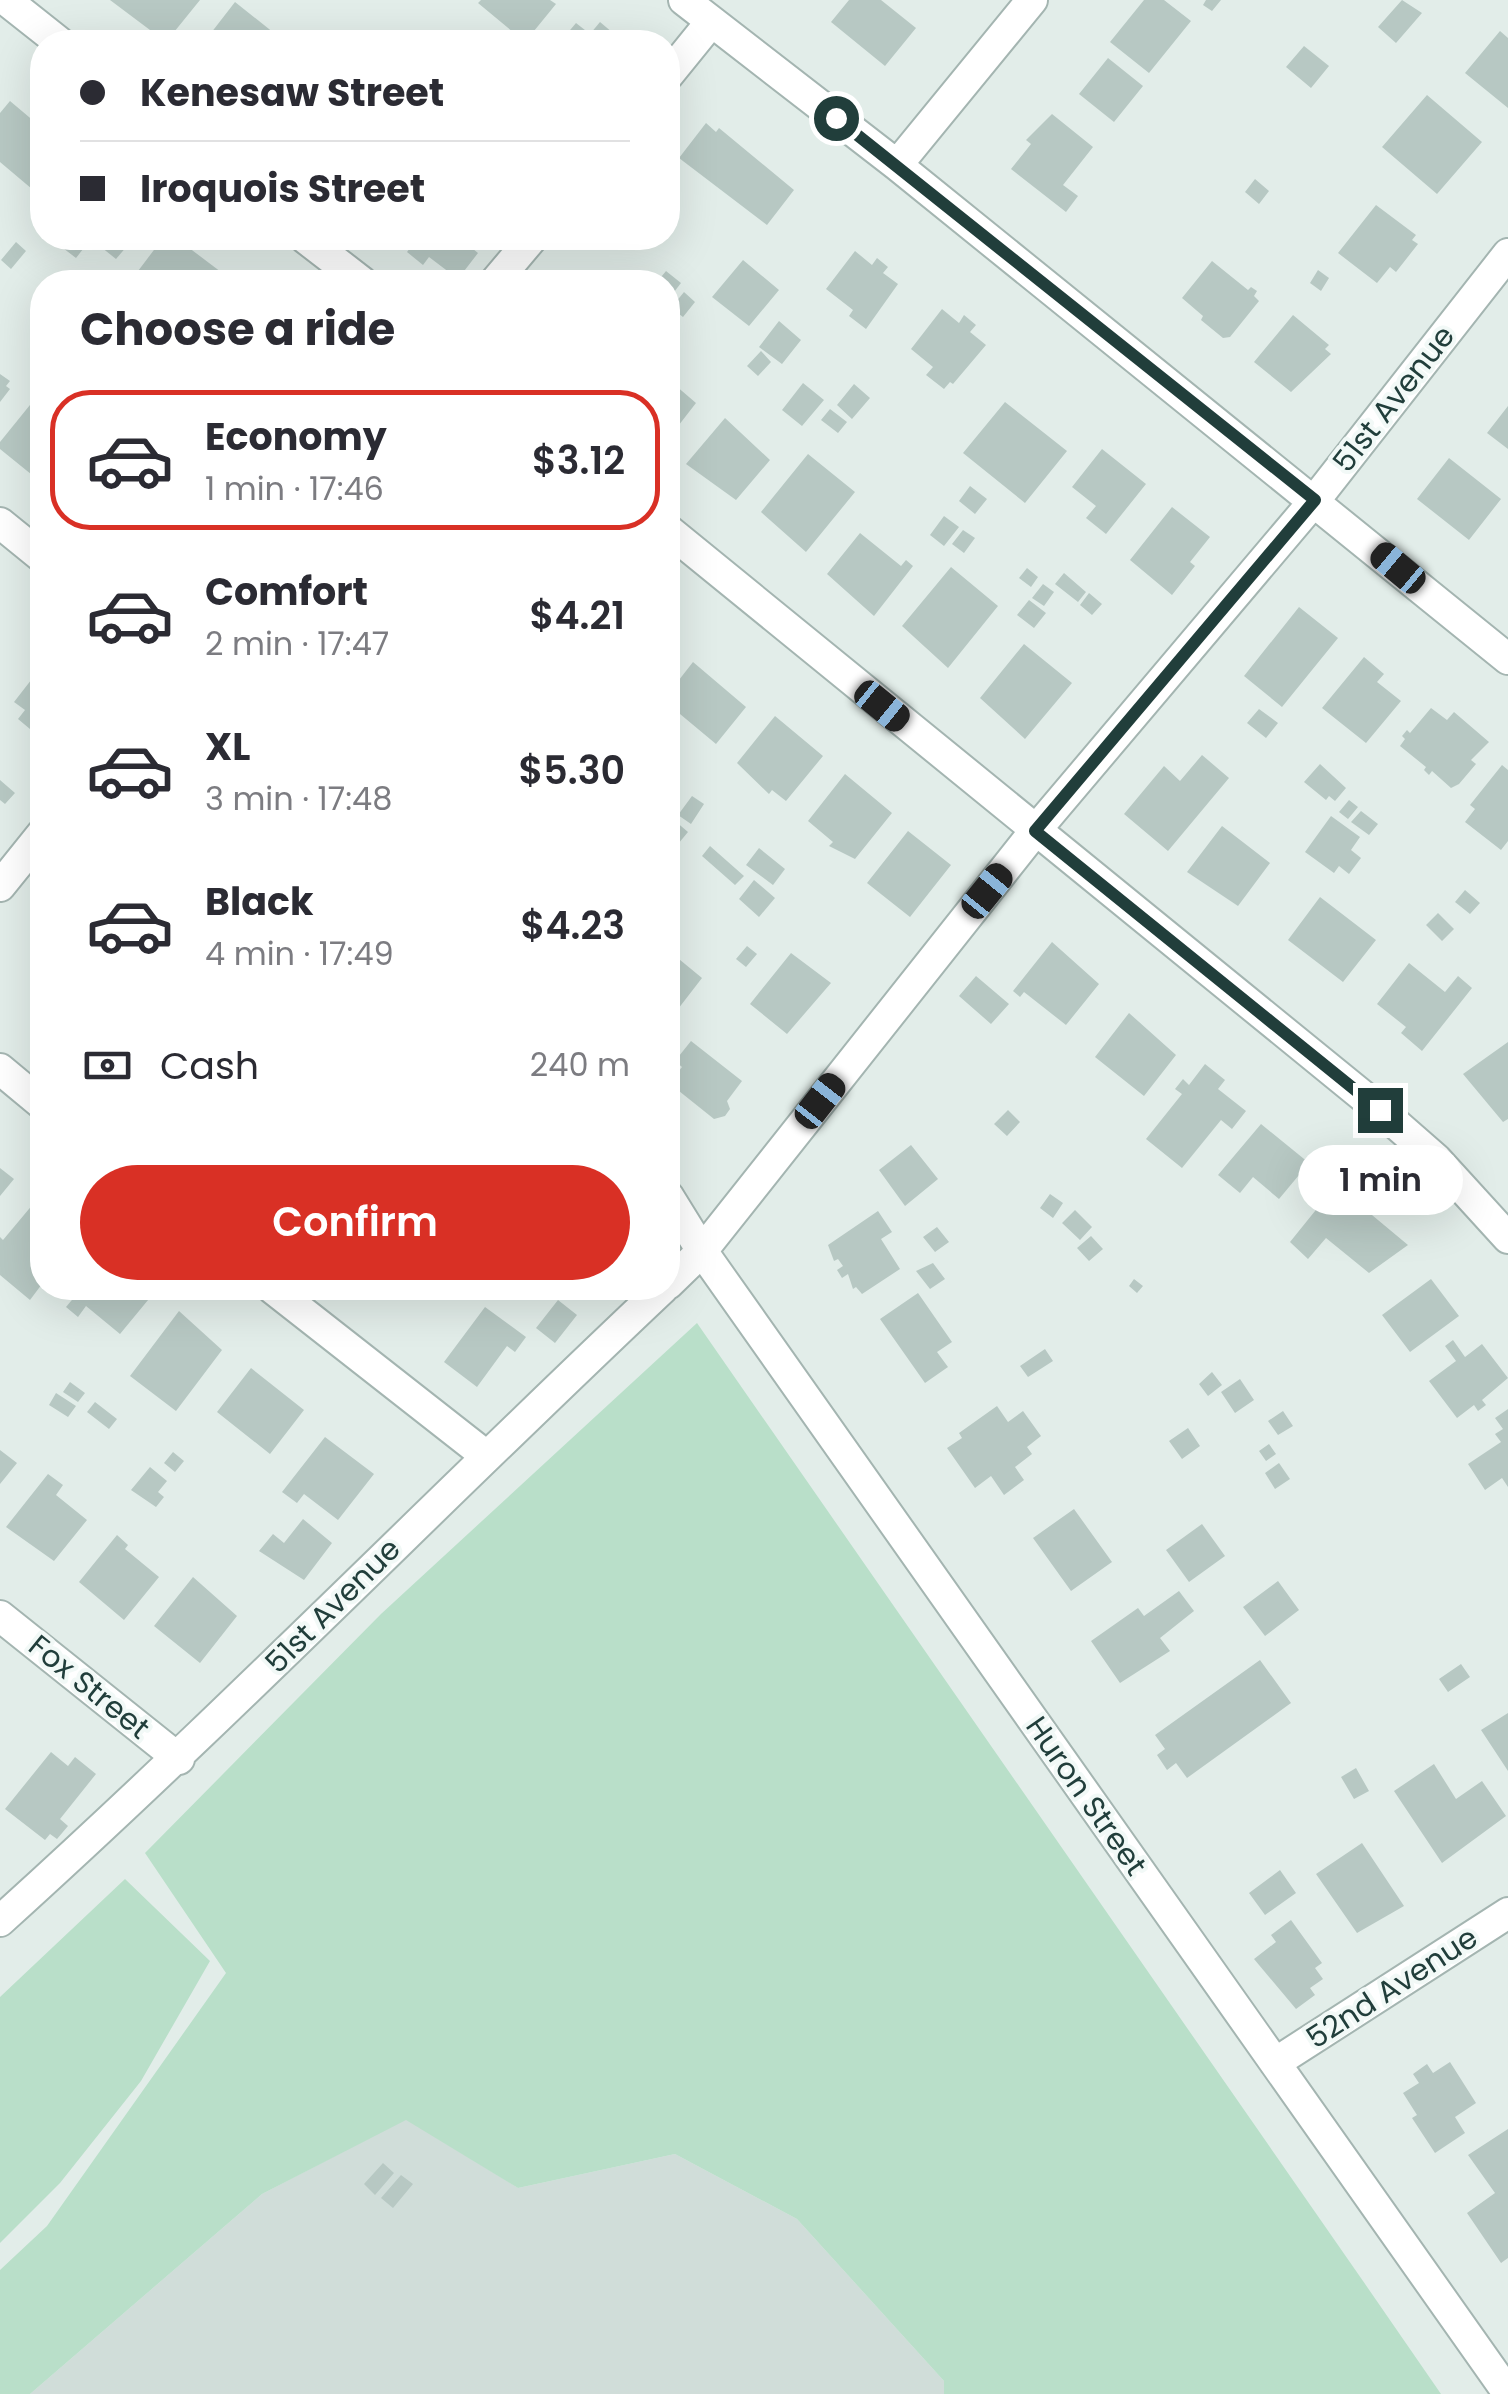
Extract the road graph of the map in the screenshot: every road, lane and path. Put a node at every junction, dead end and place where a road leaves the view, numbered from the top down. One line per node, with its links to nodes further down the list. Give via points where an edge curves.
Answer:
1 (6, 0): 5 (street)
2 (684, 0): 4 (street)
3 (1032, 0): 7 (street)
4 (711, 22): 6 (street); 7 (street)
5 (44, 30)
6 (680, 60)
7 (898, 165): 13 (street)
8 (321, 250): 11 (street)
9 (522, 250): 12 (street)
10 (1508, 254): 13 (street, 51st Avenue)
11 (346, 270)
12 (505, 270)
13 (1315, 500): 17 (street); 18 (street, 51st Avenue)
14 (0, 523): 16 (street)
15 (680, 540): 18 (street)
16 (30, 547)
17 (1508, 658)
18 (1035, 831): 24 (street, via 1408,1135); 25 (street, 51st Avenue)
19 (30, 849): 20 (street)
20 (0, 886)
21 (0, 1068): 22 (street)
22 (30, 1094)
23 (680, 1216): 25 (street, Huron Street)
24 (1508, 1238)
25 (702, 1252): 26 (street, 51st Avenue); 34 (street, Huron Street)
26 (680, 1272)
27 (287, 1300): 29 (street)
28 (650, 1300): 29 (street, 51st Avenue)
29 (485, 1456): 31 (street, 51st Avenue)
30 (0, 1616): 31 (street, Fox Street)
31 (179, 1759): 33 (street, 51st Avenue)
32 (1508, 1914): 34 (street, 52nd Avenue)
33 (0, 1921)
34 (1276, 2063): 35 (street, Huron Street)
35 (1508, 2393)

